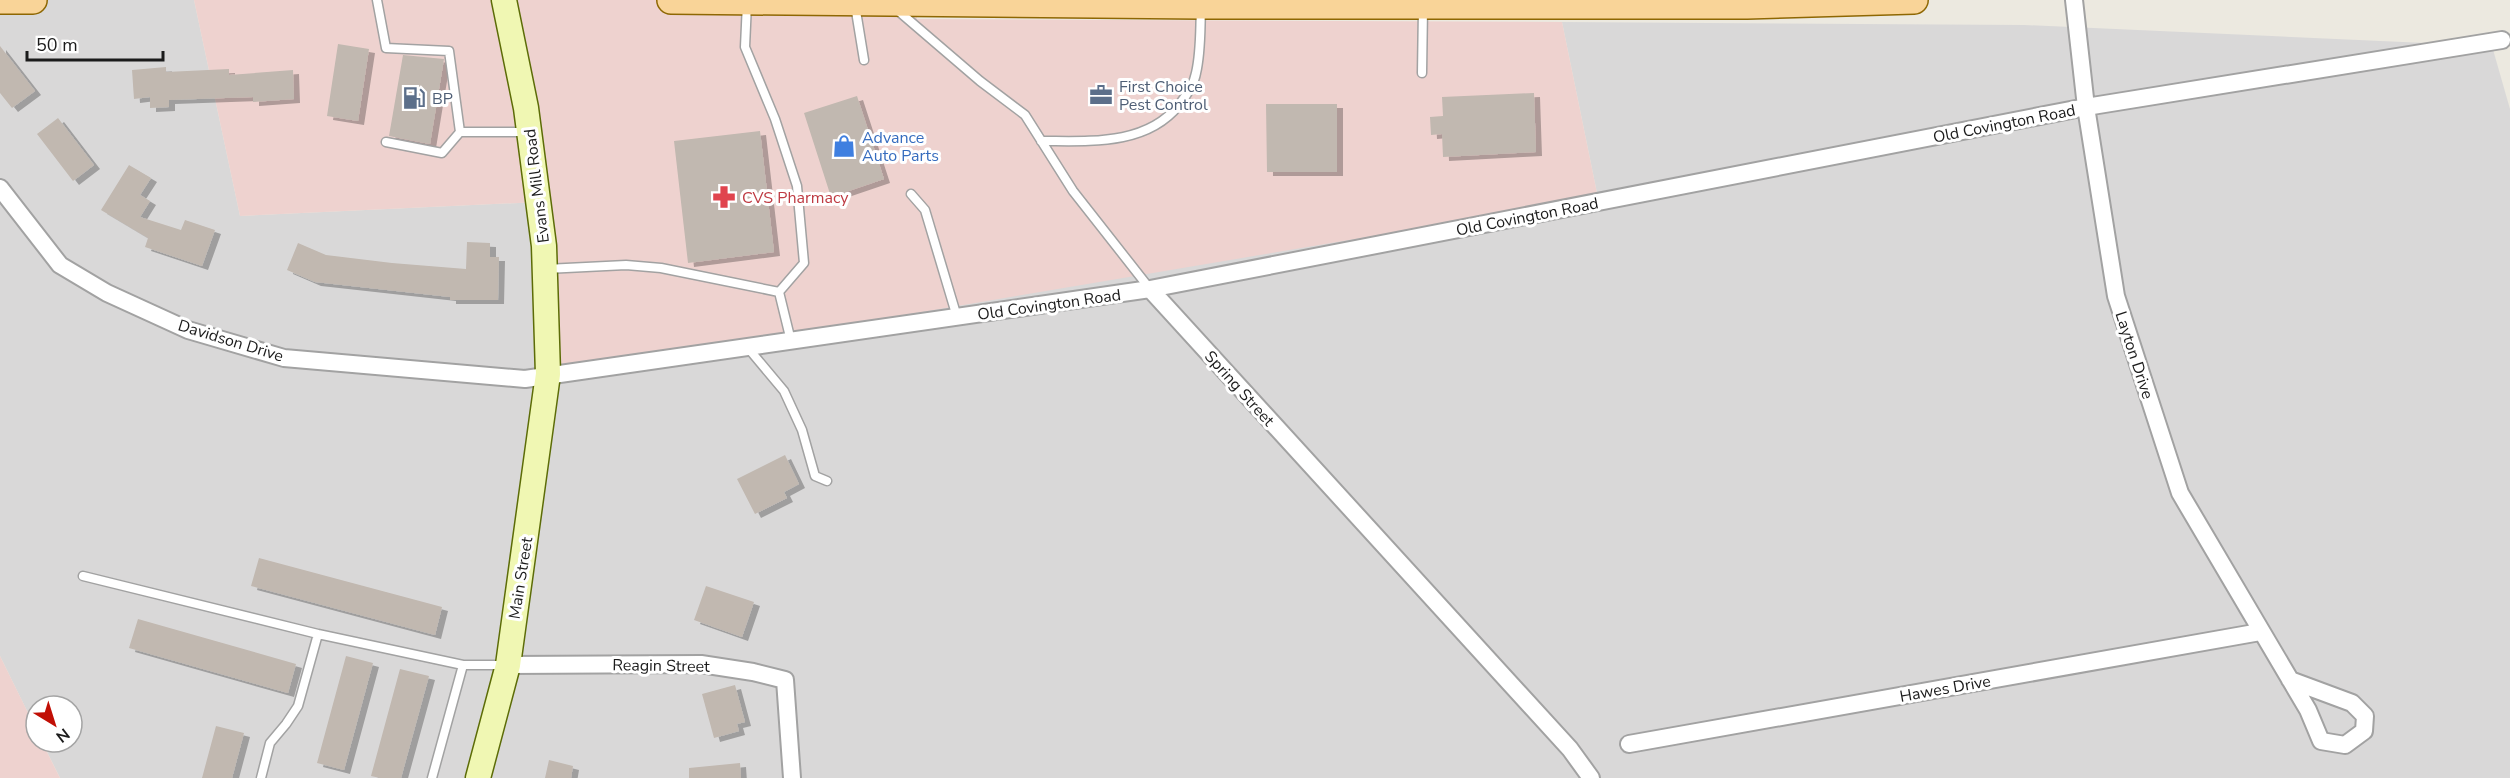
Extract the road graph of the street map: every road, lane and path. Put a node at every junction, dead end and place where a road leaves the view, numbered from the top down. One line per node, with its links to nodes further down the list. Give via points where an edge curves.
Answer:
1 (0, 0): 2 (main road)
2 (33, 0)
3 (377, 0): 20 (lane, via 386,48 449,51)
4 (504, 0): 21 (main road, Evans Mill Road)
5 (671, 0): 8 (main road)
6 (1914, 0): 13 (main road)
7 (2074, 0): 19 (street, Layton Drive)
8 (747, 2): 9 (main road); 28 (lane, via 745,47 797,186 804,263)
9 (875, 2): 10 (main road); 17 (lane); 22 (lane, Spring Street, via 1024,115)
10 (1071, 2): 11 (main road)
11 (1105, 2): 15 (main road)
12 (1657, 3): 13 (main road); 14 (main road)
13 (1747, 3)
14 (1423, 4): 15 (main road); 18 (lane)
15 (1201, 5): 22 (lane, via 1196,75 1187,95 1169,117 1143,132 1118,138)
16 (2502, 40): 19 (street, Old Covington Road)
17 (864, 60)
18 (1422, 73)
19 (2086, 107): 27 (street, Old Covington Road); 35 (street, Layton Drive, via 2116,296 2180,493)
20 (460, 132): 21 (lane); 23 (lane, via 442,153)
21 (530, 132): 26 (main road, Evans Mill Road)
22 (1041, 141): 27 (lane, Spring Street, via 1073,191)
23 (386, 142)
24 (0, 188): 32 (street, Davidson Drive, via 60,265 107,293 189,330 284,358 525,379)
25 (911, 194): 29 (lane, via 925,210)
26 (545, 269): 28 (lane, via 626,265 662,268); 32 (main road, Evans Mill Road)
27 (1150, 289): 29 (street, Old Covington Road); 45 (street, Spring Street, via 1570,749)
28 (779, 292): 30 (lane)
29 (957, 318): 30 (street, Old Covington Road)
30 (791, 342): 31 (street, Old Covington Road)
31 (748, 348): 32 (street, Old Covington Road); 33 (lane, via 784,391 802,430 815,476)
32 (548, 374): 38 (main road, Main Street)
33 (827, 481)
34 (83, 576): 36 (lane)
35 (2260, 632): 39 (street, Layton Drive); 40 (street, Hawes Drive)
36 (318, 634): 37 (lane); 41 (lane, via 298,706 270,743)
37 (463, 665): 38 (lane); 42 (lane)
38 (508, 665): 43 (main road, Main Street); 44 (street, Reagin Street, via 701,664 785,680)
39 (2290, 680): 39 (street, Layton Drive, via 2352,703 2365,716 2364,731 2345,745 2321,741)
40 (1629, 744)
41 (261, 778)
42 (432, 778)
43 (478, 778)
44 (792, 778)
45 (1591, 778)

